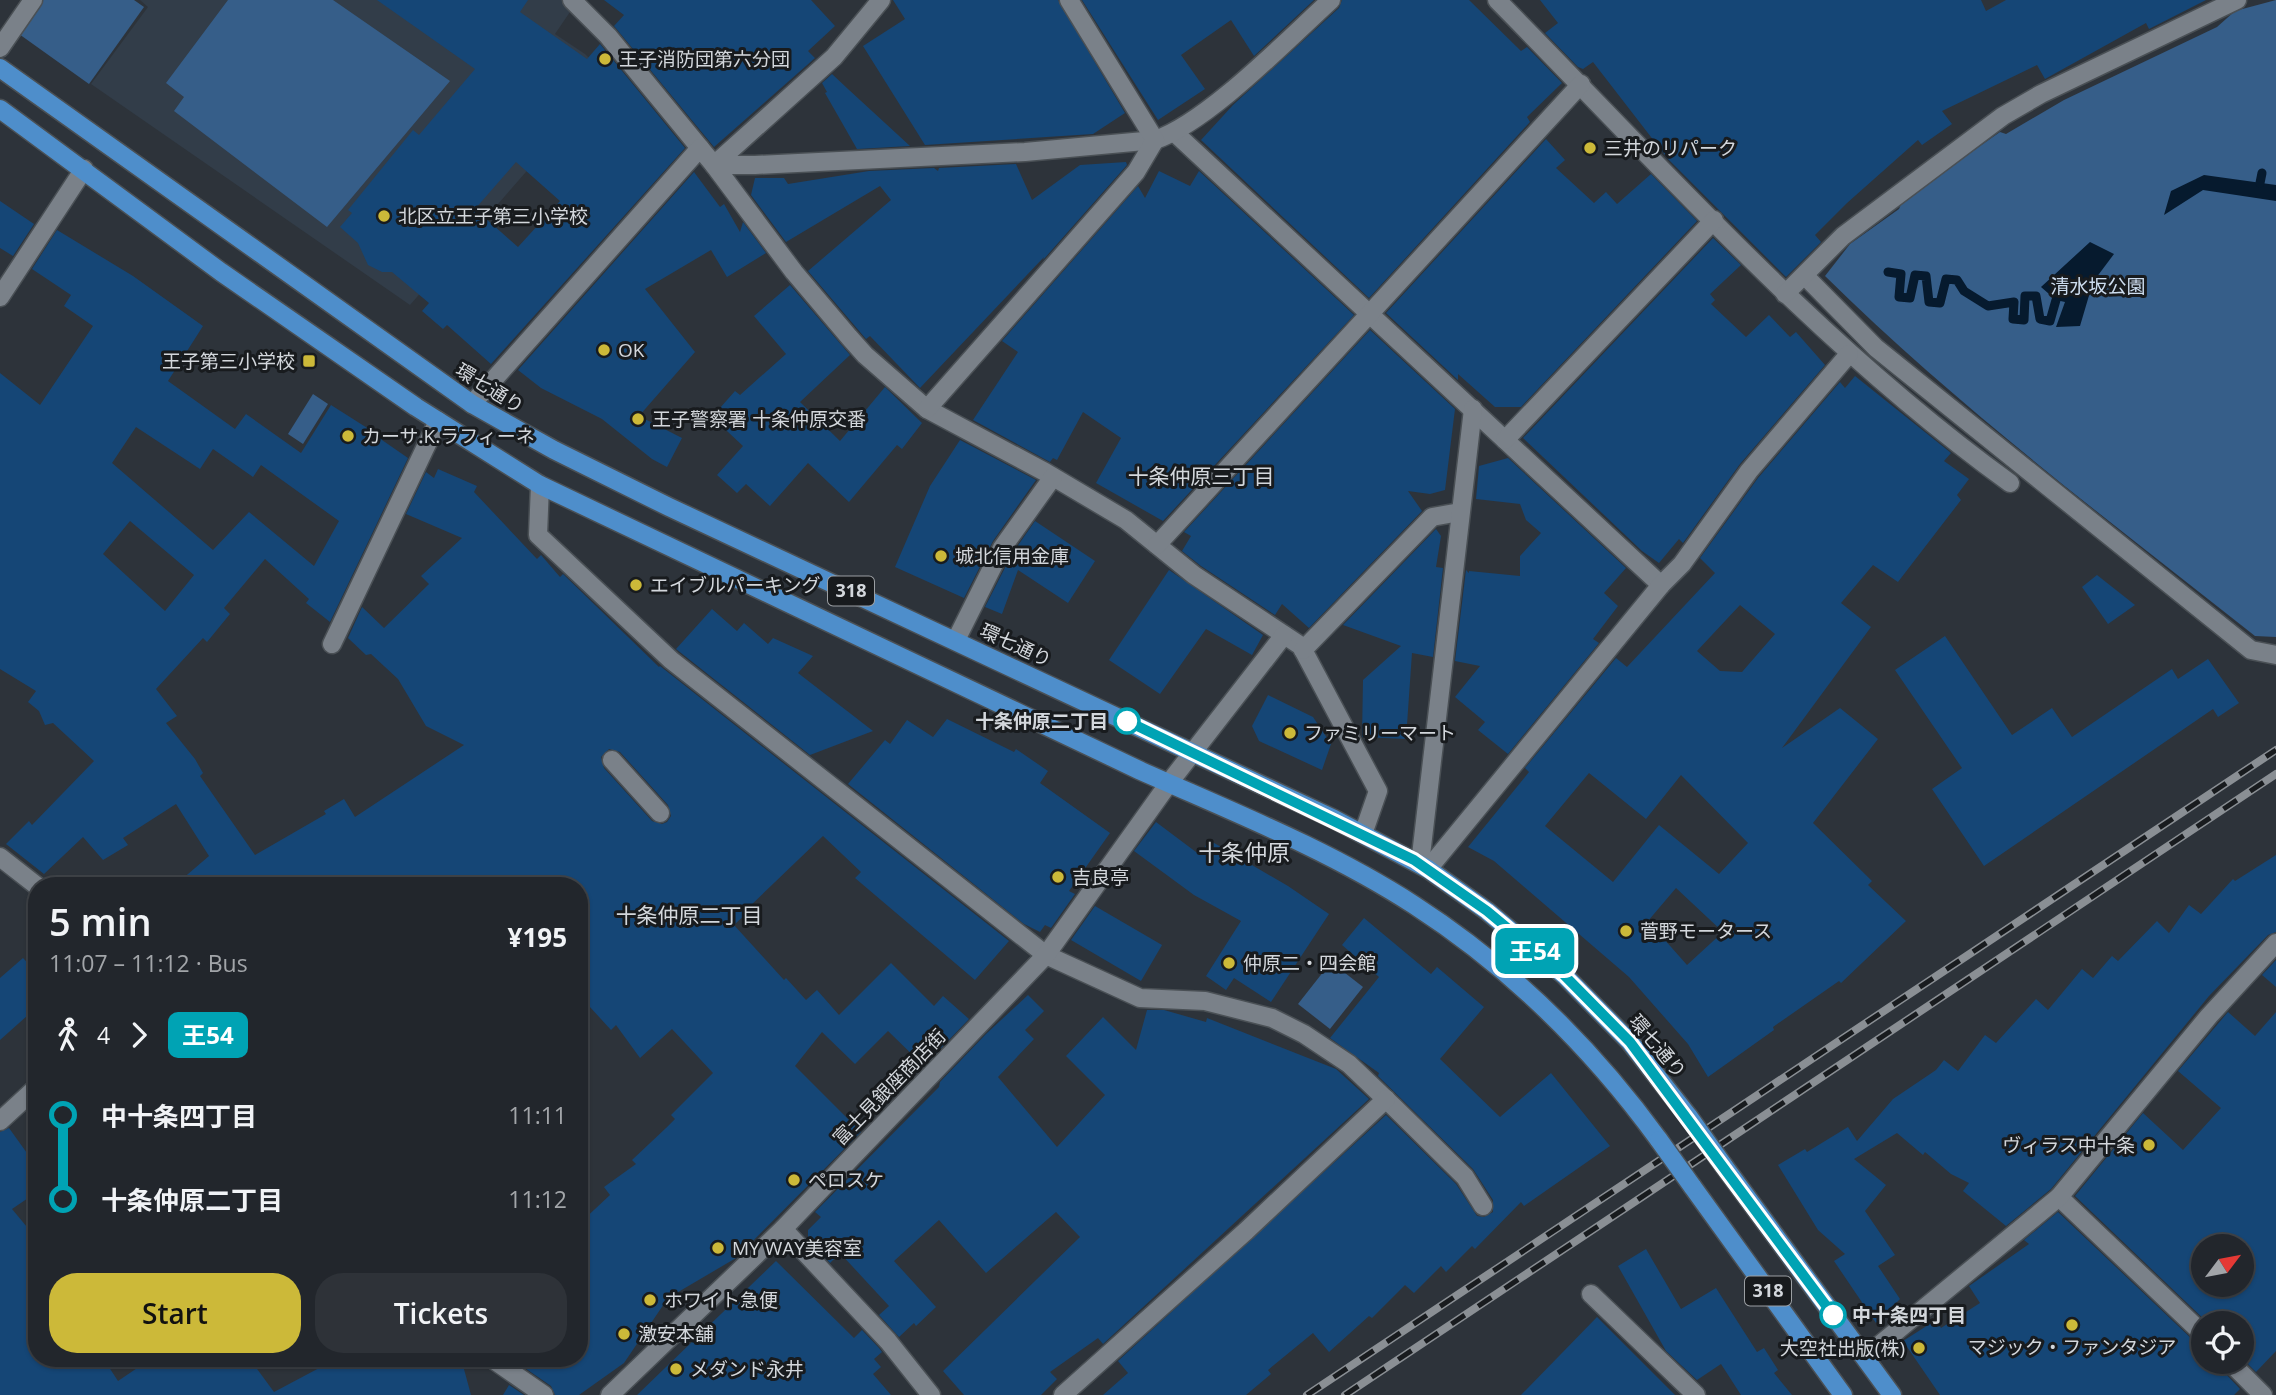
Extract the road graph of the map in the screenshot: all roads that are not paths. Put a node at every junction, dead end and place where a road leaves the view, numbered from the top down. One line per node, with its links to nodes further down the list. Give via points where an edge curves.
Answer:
1 (33, 0): 8 (street)
2 (572, 0): 14 (street, via 608,36)
3 (881, 0): 15 (street, via 834,57)
4 (1069, 0): 13 (street)
5 (1331, 0): 12 (street)
6 (1497, 0): 10 (street)
7 (2237, 0): 18 (street, via 2003,116 1843,236)
8 (0, 48)
9 (0, 68): 23 (main road, 環七通り / 318)
10 (1581, 84): 17 (street); 21 (street)
11 (0, 110): 16 (main road, 318)
12 (1175, 133): 13 (street); 21 (street)
13 (1155, 140): 15 (street, via 1025,152); 24 (street, via 1136,172)
14 (700, 148): 15 (street); 23 (street)
15 (714, 165): 24 (street, via 849,337)
16 (84, 169): 20 (street); 26 (main road, 318, via 221,272)
17 (1714, 220): 19 (street); 27 (street)
18 (1805, 276): 19 (street); 38 (street, via 1876,348 2004,454 2251,650)
19 (1784, 294): 22 (street)
20 (0, 297)
21 (1369, 313): 25 (street); 32 (street)
22 (1849, 354): 29 (street); 33 (street, via 1749,471 1682,564)
23 (472, 404): 35 (main road, 環七通り / 318, via 668,507)
24 (927, 410): 28 (street)
25 (1473, 410): 27 (street); 31 (street)
26 (438, 421): 30 (main road, 318); 36 (street)
27 (1505, 440): 33 (street)
28 (1053, 477): 32 (street, via 1126,520); 35 (street, via 1002,548)
29 (2010, 483)
30 (540, 485): 41 (main road, 318); 48 (street, via 538,535 671,660)
31 (1460, 512): 37 (street, via 1432,517); 45 (street)
32 (1157, 545): 34 (street, via 1194,576)
33 (1661, 584): 45 (street)
34 (1284, 635): 37 (street); 39 (street, 富士見銀座商店街)
35 (956, 640): 39 (main road, 環七通り / 318)
36 (332, 644)
37 (1303, 650): 43 (street, via 1378,791)
38 (2276, 655)
39 (1192, 751): 41 (street, 富士見銀座商店街); 43 (main road, 環七通り / 318)
40 (612, 760): 42 (street)
41 (1169, 783): 48 (street, 富士見銀座商店街); 65 (main road, 318, bridge, via 1327,857 1412,904 1475,947 1533,996 1630,1101)
42 (660, 813)
43 (1363, 834): 45 (main road, 環七通り / 318)
44 (0, 857): 46 (street)
45 (1424, 867): 57 (main road, 環七通り / 318, bridge, via 1487,911 1564,975 1630,1042)
46 (28, 879)
47 (2276, 943): 52 (street, via 2209,1016)
48 (1046, 955): 50 (street, via 1140,998 1205,1001 1272,1018 1349,1064); 54 (street, 富士見銀座商店街)
49 (28, 1095): 51 (street)
50 (1386, 1099): 53 (street, via 1465,1177); 63 (street)
51 (0, 1121)
52 (2059, 1197): 56 (street); 57 (street)
53 (1483, 1206)
54 (783, 1228): 61 (street, 富士見銀座商店街); 62 (street, via 888,1341)
55 (1591, 1294): 64 (street)
56 (2191, 1324)
57 (1865, 1357): 66 (main road, 環七通り / 318)
58 (504, 1367): 60 (street)
59 (2242, 1374): 67 (street)
60 (544, 1395)
61 (610, 1395)
62 (931, 1395)
63 (1063, 1395)
64 (1696, 1395)
65 (1843, 1395)
66 (1892, 1395)
67 (2263, 1395)

